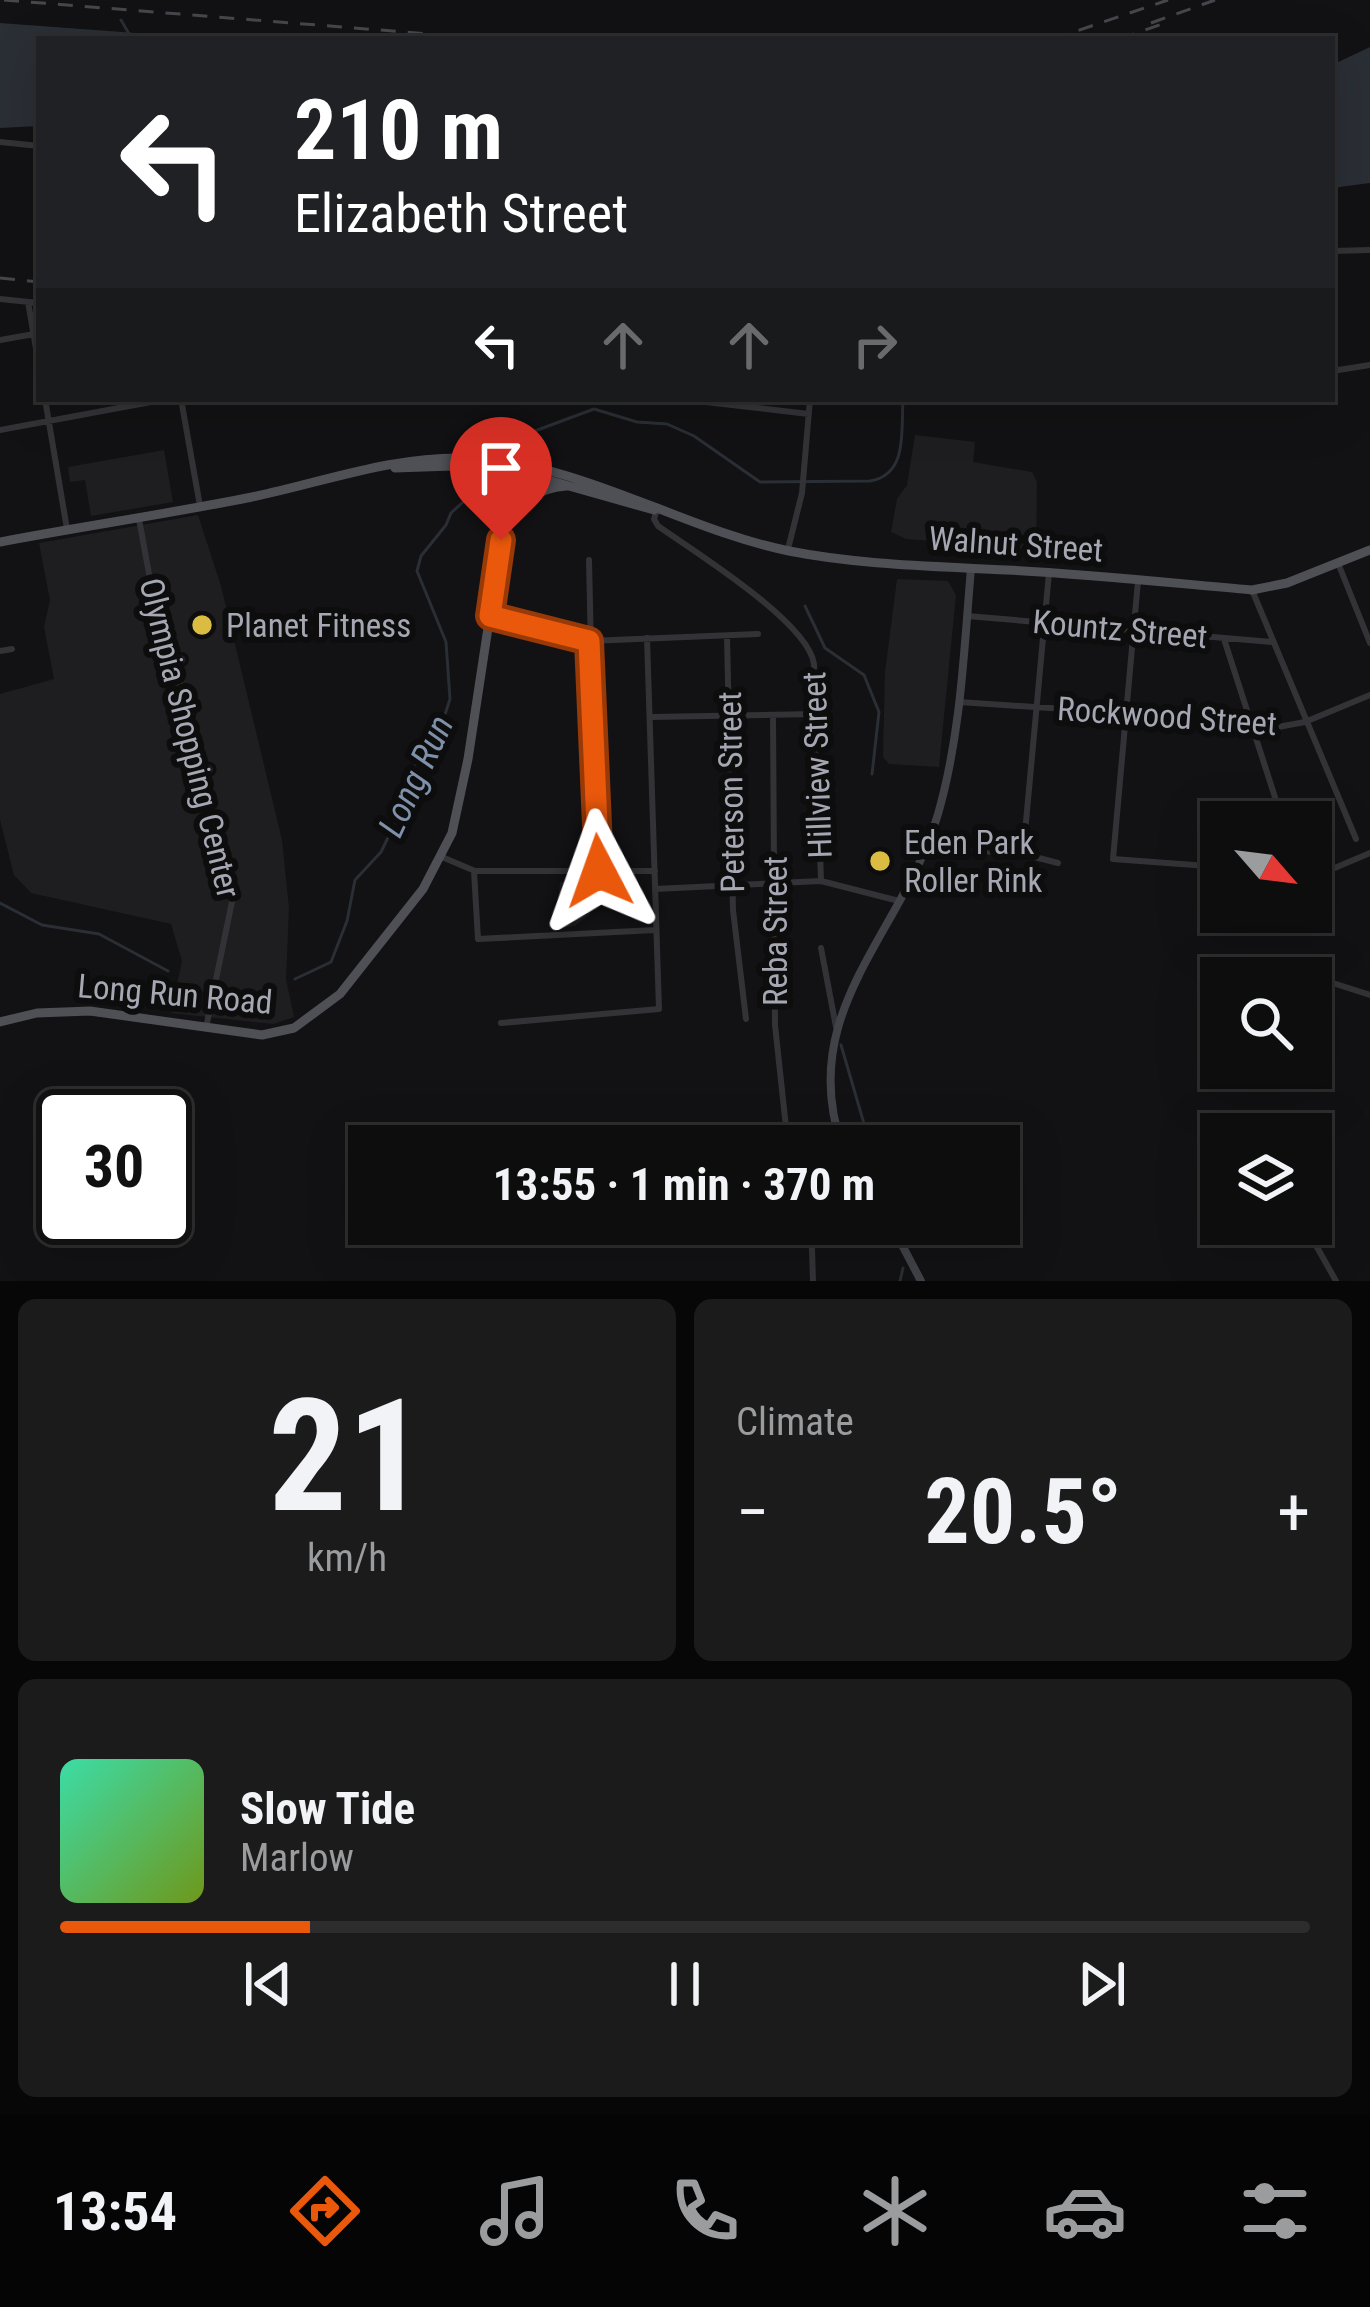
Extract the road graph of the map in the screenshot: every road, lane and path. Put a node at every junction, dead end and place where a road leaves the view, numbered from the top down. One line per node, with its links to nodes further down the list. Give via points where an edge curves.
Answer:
1 (0, 142): 2 (street)
2 (36, 146)
3 (1370, 250): 4 (street)
4 (1335, 251)
5 (0, 299): 6 (street)
6 (28, 302): 7 (street); 8 (street)
7 (36, 303)
8 (34, 334): 9 (street); 10 (street)
9 (0, 340)
10 (36, 347)
11 (1370, 365): 12 (street)
12 (1335, 371)
13 (46, 402): 19 (street)
14 (152, 402): 19 (street)
15 (182, 402): 25 (street)
16 (706, 402): 18 (street)
17 (810, 402): 18 (street)
18 (808, 414): 31 (street, via 802,493)
19 (49, 422): 20 (street); 28 (street)
20 (0, 430)
21 (453, 466): 22 (main road, Walnut Street); 23 (main road, Walnut Street); 29 (main road, via 491,497)
22 (512, 468): 23 (main road, Walnut Street, via 424,459); 24 (main road, Walnut Street); 26 (main road, Walnut Street, via 589,481); 29 (main road, Long Run Road)
23 (353, 473): 25 (main road, Walnut Street)
24 (572, 485): 26 (main road, Walnut Street); 29 (main road, via 523,502)
25 (200, 506): 27 (main road, Walnut Street)
26 (657, 510): 31 (main road, Walnut Street); 56 (street, Hillview Street, via 658,526 803,638 813,656)
27 (138, 518): 28 (main road, Walnut Street); 87 (street, Olympia Shopping Center, via 233,892)
28 (67, 530): 30 (main road, Walnut Street)
29 (501, 540): 39 (main road, Long Run Road)
30 (0, 542)
31 (787, 550): 35 (main road, Walnut Street)
32 (1370, 550): 34 (main road, Walnut Street)
33 (589, 560): 47 (street)
34 (1338, 563): 38 (main road, Walnut Street); 49 (street)
35 (971, 568): 36 (main road, Walnut Street); 40 (main road)
36 (1049, 573): 37 (main road, Walnut Street); 41 (street)
37 (1138, 581): 38 (main road, Walnut Street); 42 (street)
38 (1252, 590): 48 (street)
39 (490, 616): 47 (street); 67 (main road, Long Run Road, via 459,809)
40 (967, 616): 41 (street, Kountz Street); 53 (main road)
41 (1044, 621): 42 (street, Kountz Street); 54 (street)
42 (1134, 630): 46 (street, Kountz Street); 55 (street)
43 (758, 634): 44 (street)
44 (727, 636): 45 (street); 58 (street, Peterson Street)
45 (646, 638): 47 (street); 59 (street)
46 (1224, 639): 48 (street, Kountz Street); 61 (street)
47 (589, 641): 72 (street)
48 (1272, 642): 60 (street)
49 (1370, 643)
50 (12, 649): 51 (street)
51 (0, 651)
52 (1370, 695): 60 (street, Rockwood Street)
53 (959, 702): 54 (street, Rockwood Street); 78 (main road, via 938,817)
54 (1036, 708): 55 (street, Rockwood Street); 66 (street)
55 (1125, 712): 61 (street, Rockwood Street); 69 (street, via 1113,859)
56 (815, 714): 57 (street); 74 (street, Hillview Street)
57 (773, 715): 58 (street); 76 (street, Reba Street)
58 (730, 716): 59 (street); 75 (street, Peterson Street)
59 (650, 717): 73 (street)
60 (1305, 722): 61 (street, Rockwood Street); 63 (street)
61 (1251, 728): 62 (street)
62 (1276, 801)
63 (1356, 839)
64 (969, 850): 66 (street)
65 (1370, 853): 70 (street)
66 (1023, 854): 68 (street)
67 (442, 857): 71 (street); 87 (main road, Long Run Road, via 405,914 313,1017 278,1033)
68 (1058, 863)
69 (1200, 865)
70 (1332, 869)
71 (474, 871): 72 (street); 79 (street, via 478,938)
72 (596, 871): 73 (street)
73 (655, 871): 77 (street)
74 (821, 880): 76 (street); 78 (street)
75 (733, 884): 76 (street); 77 (street); 83 (street, Peterson Street)
76 (776, 884): 88 (street, Reba Street, via 775,1024)
77 (655, 889): 79 (street)
78 (898, 901): 86 (main road)
79 (655, 930): 85 (street, via 659,1009)
80 (821, 948): 86 (street)
81 (1332, 983): 82 (street)
82 (1370, 995)
83 (746, 1019)
84 (0, 1022): 87 (main road, Long Run Road, via 90,1011)
85 (501, 1023)
86 (836, 1027): 89 (main road, via 830,1075)
87 (206, 1028)
88 (786, 1125)
89 (839, 1125)
90 (811, 1245): 93 (street)
91 (902, 1245): 94 (main road)
92 (1316, 1245): 95 (street)
93 (813, 1281)
94 (921, 1281)
95 (1336, 1281)

